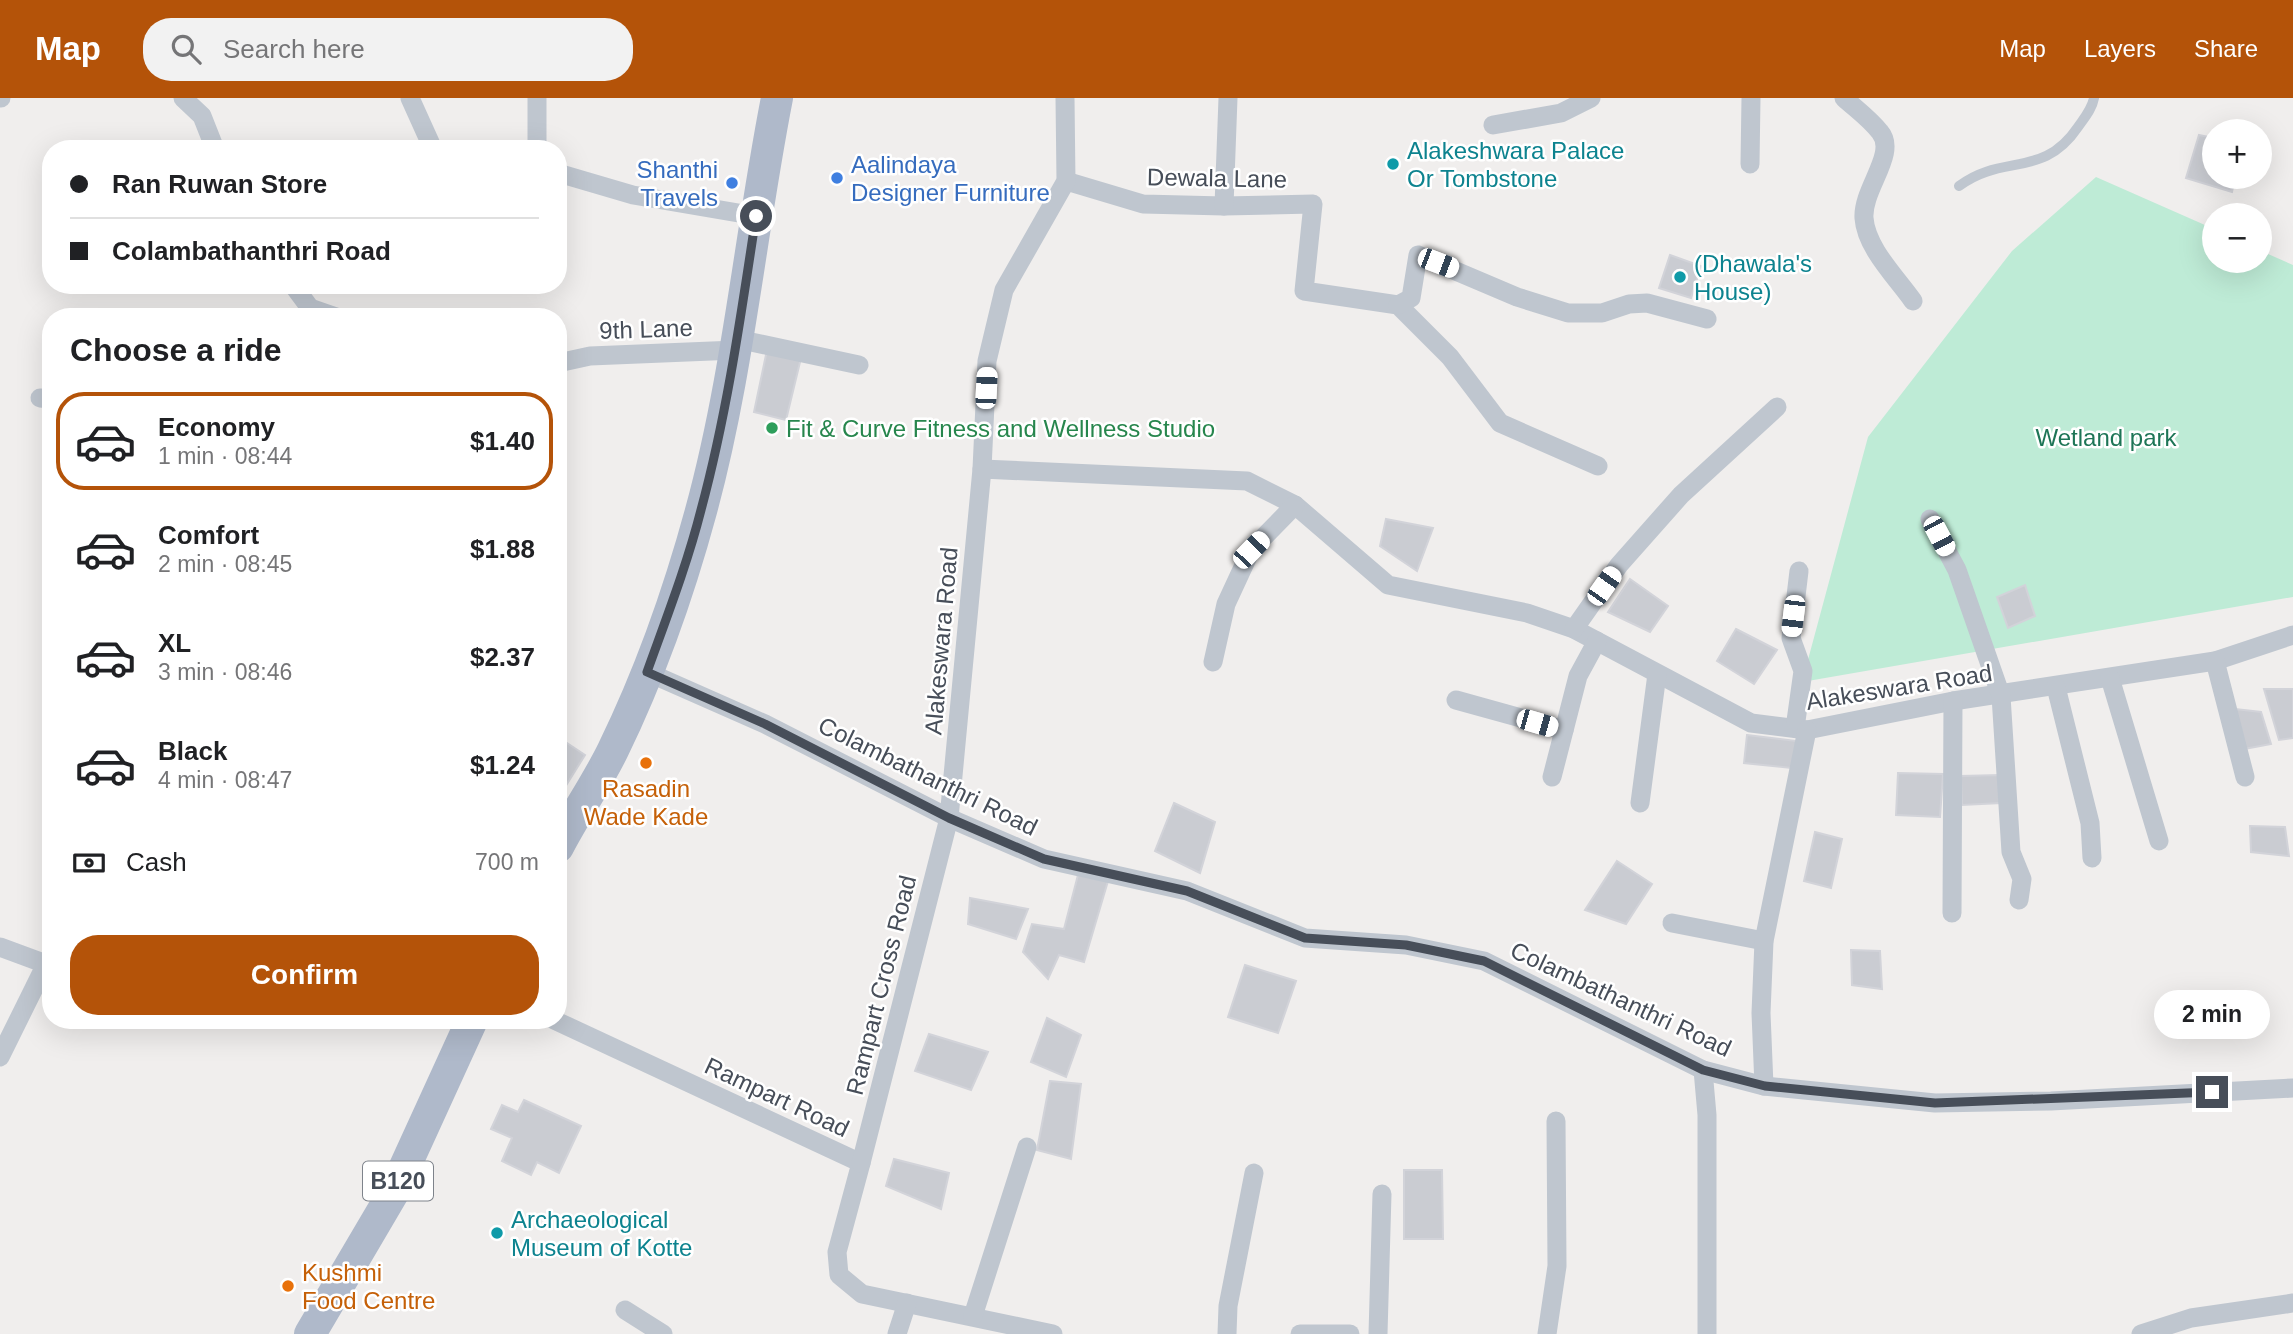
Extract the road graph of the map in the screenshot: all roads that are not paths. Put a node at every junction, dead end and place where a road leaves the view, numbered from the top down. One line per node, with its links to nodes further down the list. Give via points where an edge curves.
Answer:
1 (183, 98): 12 (street, via 202,116)
2 (411, 98): 13 (street)
3 (537, 98): 14 (street)
4 (777, 98): 20 (main road)
5 (1065, 98): 17 (street)
6 (1228, 98): 19 (street)
7 (1591, 98): 11 (street, via 1561,113)
8 (1751, 98): 15 (street)
9 (1844, 98): 21 (street, via 1882,134 1886,157 1866,194 1864,219 1871,241)
10 (2094, 98): 18 (lane, via 2067,144 2050,157 1976,173)
11 (1493, 125)
12 (211, 140)
13 (429, 140)
14 (537, 140)
15 (1751, 164)
16 (567, 176): 20 (street, via 633,195)
17 (1066, 181): 19 (street, Dewala Lane, via 1143,204); 29 (street, Alakeswara Road, via 1004,290 987,361)
18 (1959, 186)
19 (1224, 206): 22 (street, Dewala Lane, via 1313,204 1304,291)
20 (756, 216): 24 (main road)
21 (1913, 301)
22 (1398, 305): 23 (street, via 1411,298 1418,255 1568,313 1602,313 1647,303); 28 (street, via 1450,357 1500,423)
23 (1707, 319)
24 (736, 344): 25 (street, 9th Lane); 26 (street, 9th Lane); 38 (main road, via 701,512)
25 (567, 361)
26 (859, 365)
27 (1777, 407): 33 (street, via 1681,495 1619,565)
28 (1598, 466)
29 (982, 469): 30 (street, Alakeswara Road, via 1247,481); 50 (street, Alakeswara Road)
30 (1295, 505): 33 (street, Alakeswara Road, via 1388,584 1527,613); 37 (street, via 1251,550 1226,604)
31 (1930, 519): 42 (street, via 1957,570)
32 (1799, 571): 45 (street, via 1790,638 1803,671)
33 (1574, 629): 35 (street, Alakeswara Road)
34 (2293, 635): 36 (street, Alakeswara Road)
35 (1597, 641): 39 (street, Alakeswara Road); 46 (street, via 1578,676)
36 (2215, 661): 40 (street, Alakeswara Road); 48 (street)
37 (1213, 662)
38 (647, 672): 50 (street, Colambathanthri Road, via 765,724); 51 (main road, via 612,752)
39 (1657, 674): 45 (street, Alakeswara Road, via 1751,723); 49 (street)
40 (2110, 678): 41 (street, Alakeswara Road); 52 (street)
41 (2056, 687): 42 (street, Alakeswara Road); 53 (street, via 2091,823)
42 (2001, 696): 44 (street, Alakeswara Road); 54 (street, via 2011,852 2022,879)
43 (1456, 700): 46 (street)
44 (1953, 701): 45 (street, Alakeswara Road); 55 (street)
45 (1801, 729): 57 (street)
46 (1564, 730): 47 (street)
47 (1552, 777)
48 (2245, 777)
49 (1640, 803)
50 (949, 818): 64 (street, Colambathanthri Road, via 1044,859 1187,891 1305,938 1406,945 1484,961); 69 (street, Rampart Cross Road)
51 (567, 831)
52 (2159, 841)
53 (2092, 858)
54 (2019, 901)
55 (1952, 913)
56 (1672, 923): 57 (street)
57 (1764, 941): 65 (street)
58 (0, 947): 59 (street)
59 (42, 962)
60 (42, 977): 63 (street)
61 (567, 1026): 69 (street, Rampart Road)
62 (460, 1029): 77 (main road, B120, via 393,1192)
63 (0, 1057)
64 (1703, 1070): 65 (street, Colambathanthri Road); 86 (street)
65 (1765, 1086): 66 (street, Colambathanthri Road, via 1935,1103)
66 (2293, 1088)
67 (1556, 1121): 85 (street, via 1557,1266)
68 (1027, 1147): 75 (street)
69 (861, 1163): 72 (street, Rampart Road, via 837,1252 839,1275 862,1294)
70 (1254, 1173): 81 (street)
71 (1382, 1194): 84 (street)
72 (907, 1303): 75 (street, Rampart Road); 79 (street)
73 (2293, 1303): 76 (street)
74 (625, 1310): 78 (street)
75 (973, 1316): 80 (street, Rampart Road)
76 (2193, 1326): 87 (street)
77 (310, 1334)
78 (663, 1334)
79 (897, 1334)
80 (1053, 1334)
81 (1227, 1334)
82 (1300, 1334): 83 (street)
83 (1350, 1334)
84 (1378, 1334)
85 (1546, 1334)
86 (1707, 1334)
87 (2141, 1334)

